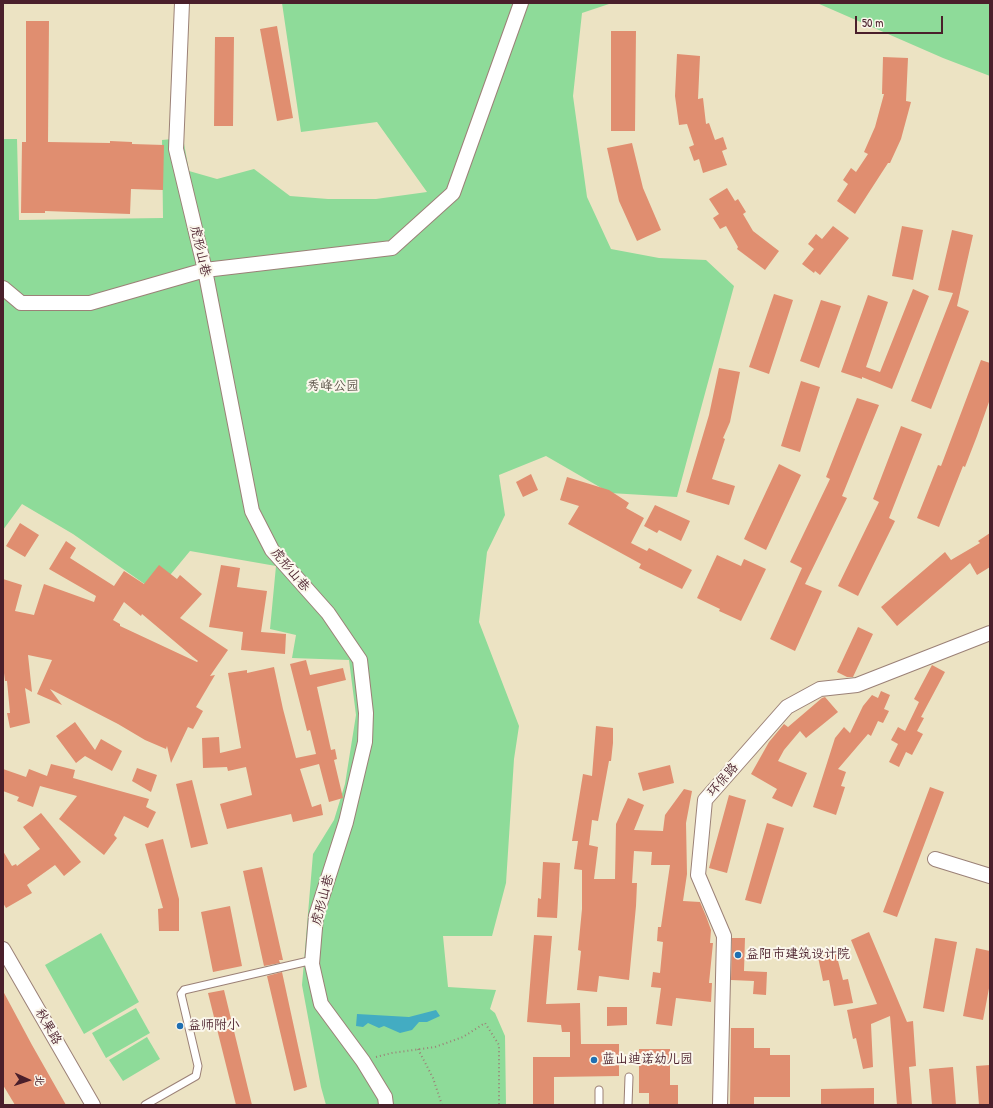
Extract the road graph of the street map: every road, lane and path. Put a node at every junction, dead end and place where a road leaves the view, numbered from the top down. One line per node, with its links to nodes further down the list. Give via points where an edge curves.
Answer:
1 (182, 3): 3 (street, 虎形山巷, via 176,149)
2 (521, 3): 3 (street, via 453,193 392,248)
3 (205, 270): 4 (street, via 90,303 21,303); 9 (street, 虎形山巷, via 252,511 272,550 328,614 360,660 366,713 365,742 346,822 316,916)
4 (3, 288)
5 (990, 633): 21 (street, 环保路, via 857,685 820,689 787,707 705,800 698,875 724,936)
6 (935, 859): 7 (street)
7 (990, 876)
8 (3, 950): 14 (street, 秋果路)
9 (313, 960): 11 (street, 虎形山巷, via 321,1004); 15 (lane, via 184,990 181,994 198,1066 196,1076)
10 (418, 1049): 11 (path); 17 (path, via 433,1078); 18 (path, via 435,1047 463,1036 485,1023 499,1045)
11 (363, 1061): 16 (street, 虎形山巷)
12 (628, 1077): 20 (lane)
13 (599, 1090): 19 (lane)
14 (93, 1105)
15 (145, 1105)
16 (386, 1105)
17 (442, 1105)
18 (499, 1105)
19 (599, 1105)
20 (628, 1105)
21 (720, 1105)

